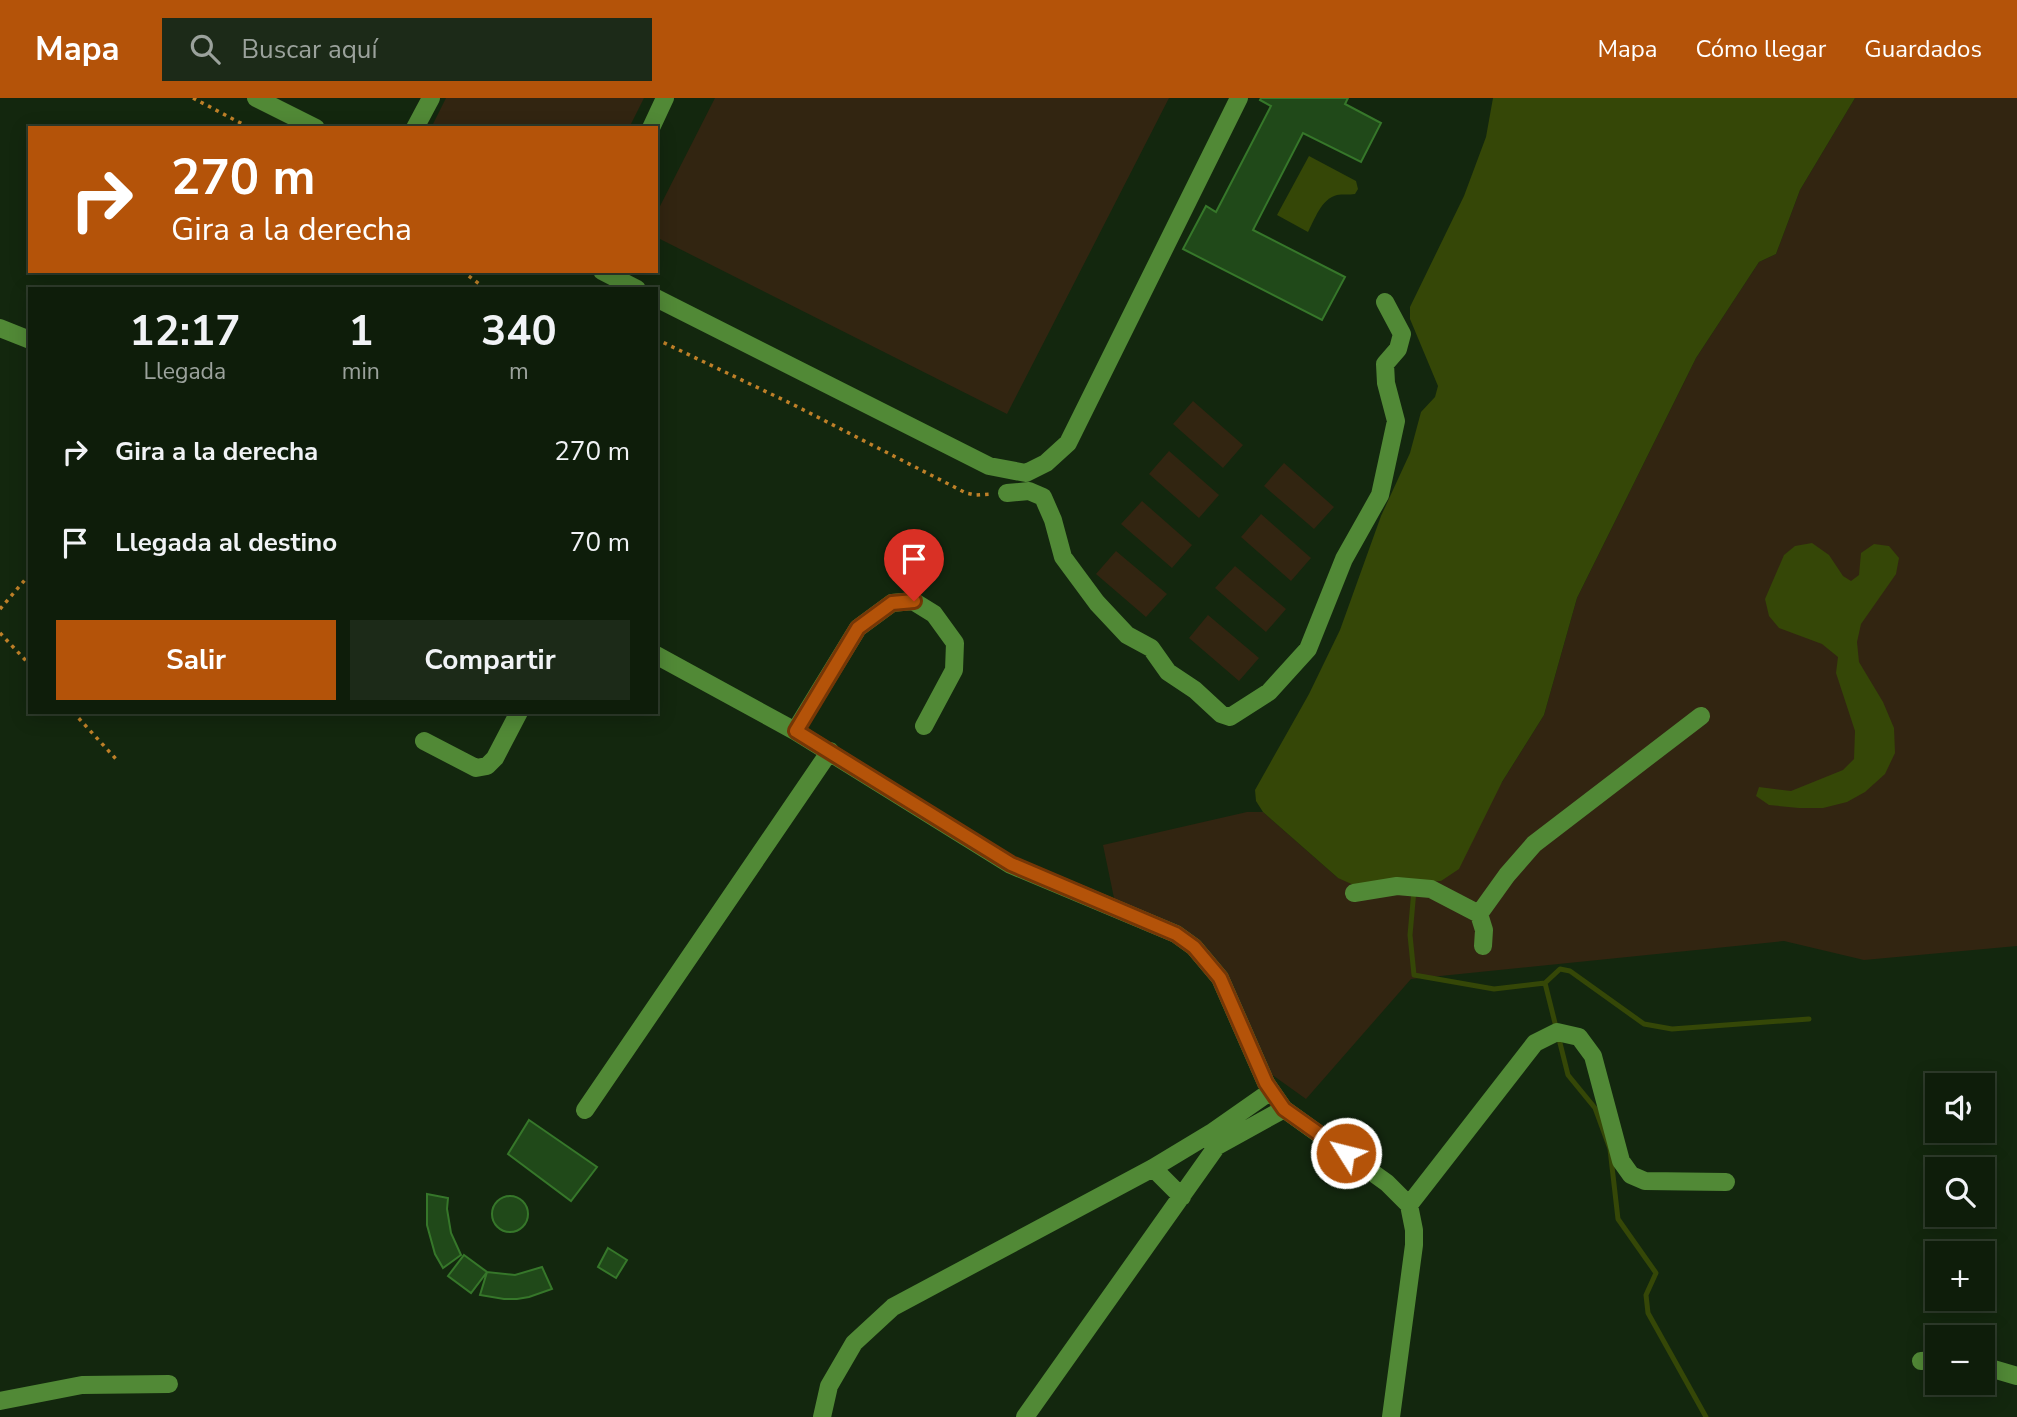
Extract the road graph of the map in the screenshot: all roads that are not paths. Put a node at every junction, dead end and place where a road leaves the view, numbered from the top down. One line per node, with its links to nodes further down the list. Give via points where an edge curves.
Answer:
1 (256, 98): 5 (street)
2 (431, 98): 6 (street)
3 (665, 98): 7 (street)
4 (1239, 98): 10 (street, via 1068,443 1026,473 989,466)
5 (312, 126)
6 (416, 126)
7 (652, 126)
8 (606, 273): 9 (street)
9 (633, 287)
10 (658, 299)
11 (1385, 302): 14 (street, via 1402,334 1398,349 1385,364 1396,421 1380,495 1344,559 1308,649 1269,692 1240,712 1230,717 1221,714 1168,671 1151,648 1127,635 1097,603 1063,556 1043,497 1029,491)
12 (0, 328): 13 (street)
13 (28, 339)
14 (1007, 493)
15 (658, 656): 19 (street)
16 (518, 714): 20 (street, via 487,766 476,768)
17 (1700, 716): 23 (street, via 1534,844)
18 (924, 726): 19 (street, via 954,670 955,643 934,614 914,601 892,603 858,628)
19 (796, 731): 21 (street)
20 (424, 741)
21 (831, 751): 25 (street, via 1011,864 1176,934 1194,947 1220,978); 27 (street)
22 (1354, 893): 23 (street, via 1397,887 1431,889)
23 (1479, 914): 24 (street)
24 (1483, 946)
25 (1271, 1091): 26 (street); 28 (street)
26 (1284, 1109): 28 (street); 32 (street, via 1387,1183)
27 (585, 1110)
28 (1214, 1140): 29 (street); 31 (street)
29 (1153, 1168): 31 (street); 37 (street, via 893,1307 854,1343 829,1386)
30 (1726, 1182): 32 (street, via 1645,1181 1631,1175 1621,1161 1593,1056 1579,1037 1557,1032 1535,1043)
31 (1182, 1196): 38 (street)
32 (1409, 1205): 39 (street, via 1414,1245)
33 (1995, 1370): 34 (street)
34 (2017, 1376)
35 (169, 1384): 36 (street, via 82,1385)
36 (0, 1401)
37 (822, 1417)
38 (1025, 1417)
39 (1391, 1417)

